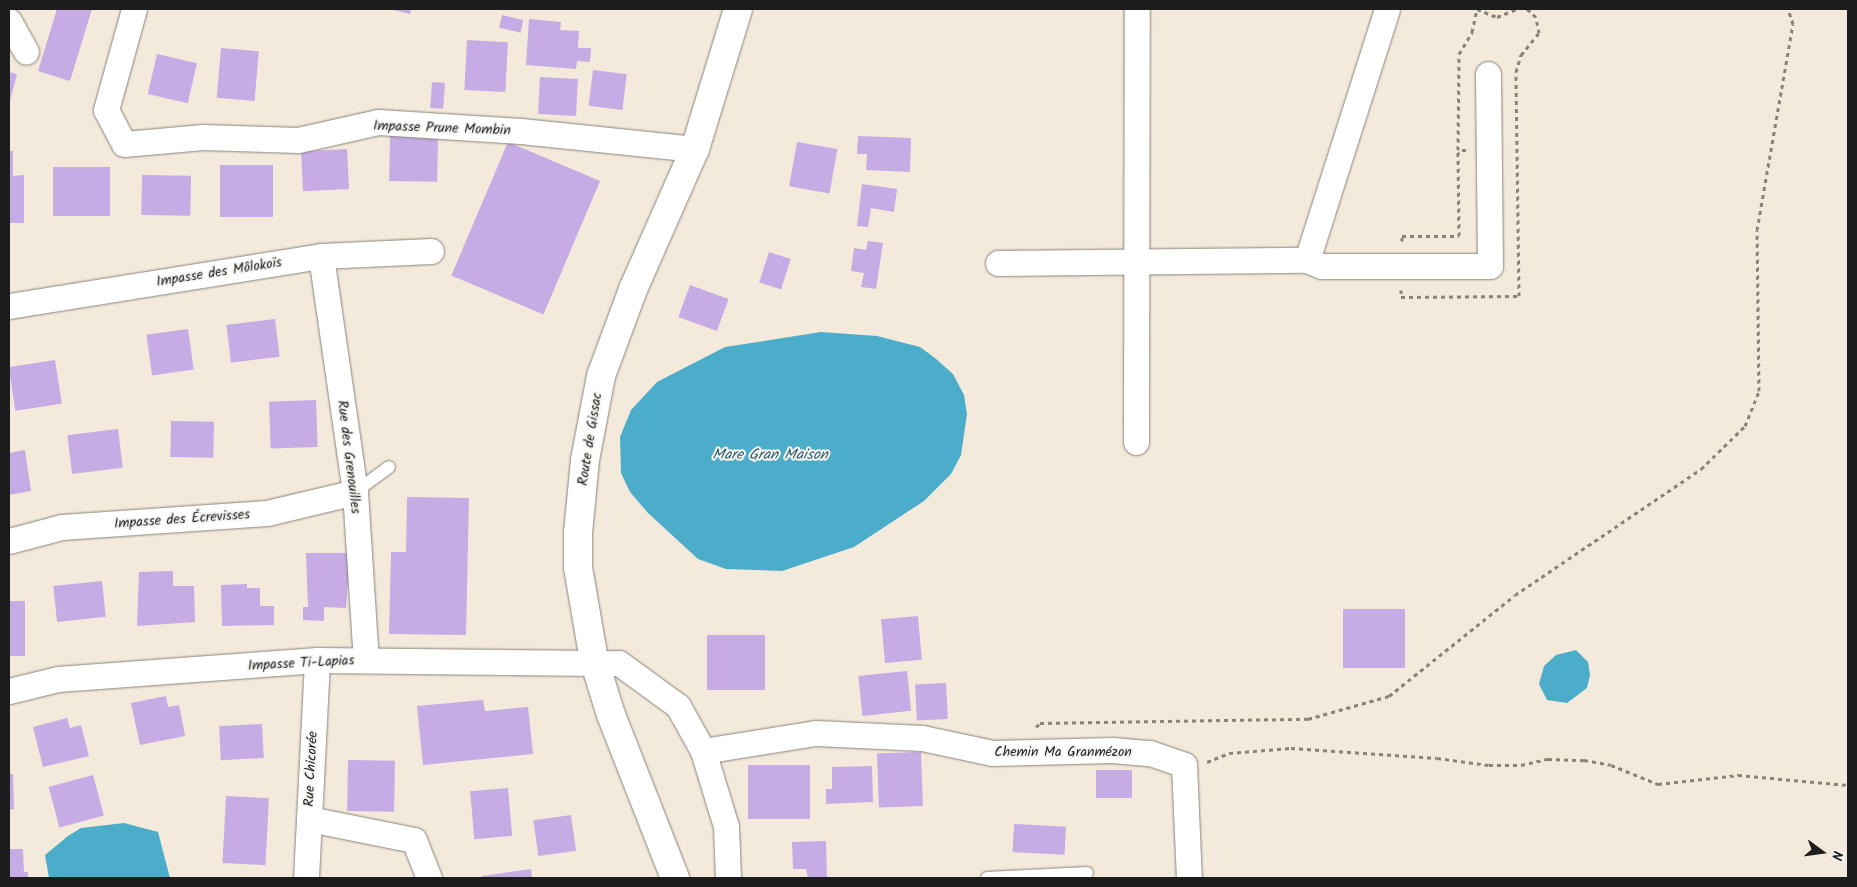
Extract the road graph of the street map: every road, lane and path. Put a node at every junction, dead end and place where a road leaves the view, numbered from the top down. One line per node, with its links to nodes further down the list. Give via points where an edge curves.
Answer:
1 (134, 9): 11 (street, Impasse Prune Mombin, via 106,110 124,144 203,136 298,140 378,122 521,131)
2 (738, 9): 11 (main road, Route de Gissac)
3 (1137, 9): 17 (street)
4 (1387, 9): 16 (street)
5 (1477, 9): 6 (path, via 1498,17)
6 (1517, 9)
7 (1788, 9): 29 (path, via 1793,24 1757,230 1759,391 1745,426 1701,469 1515,595 1389,696 1308,719 1040,723)
8 (9, 21): 9 (street)
9 (26, 52)
10 (1488, 74): 16 (street, via 1490,266 1322,266)
11 (695, 149): 26 (main road, Route de Gissac, via 634,287 601,376 585,460 578,533 578,566)
12 (1458, 150): 13 (path, via 1458,236)
13 (1402, 236)
14 (431, 251): 15 (street, Impasse des Môlokoïs)
15 (321, 256): 19 (street, Impasse des Môlokoïs); 22 (street, Rue des Grenouilles)
16 (1307, 260): 17 (street)
17 (1137, 262): 18 (street); 20 (street)
18 (998, 263)
19 (9, 306)
20 (1136, 442)
21 (388, 467): 22 (lane)
22 (355, 492): 23 (street, Impasse des Écrevisses, via 267,513 62,527); 25 (street, Rue des Grenouilles)
23 (9, 541)
24 (317, 660): 25 (street, Impasse Ti-Lapias); 27 (street, Impasse Ti-Lapias, via 58,679); 32 (street, Rue Chicorée)
25 (366, 660): 26 (street, Impasse Ti-Lapias)
26 (594, 660): 28 (street, Impasse Ti-Lapias, via 619,663 678,706); 36 (main road, Route de Gissac, via 611,715)
27 (9, 691)
28 (703, 752): 29 (street, Chemin Ma Granmézon, via 816,733 922,738 992,753); 37 (street, Impasse Ti-Lapias, via 726,826)
29 (1014, 753): 30 (street, Chemin Ma Granmézon, via 1150,752)
30 (1184, 765): 31 (path, via 1209,762 1230,753 1291,748 1437,758 1489,765 1521,765 1548,759 1584,760 1611,765 1658,784 1738,775); 39 (street)
31 (1848, 785)
32 (309, 819): 34 (street, Rue Chicorée); 35 (street, via 414,840)
33 (1087, 873): 38 (lane)
34 (306, 878)
35 (430, 878)
36 (675, 878)
37 (728, 878)
38 (987, 878)
39 (1189, 878)

